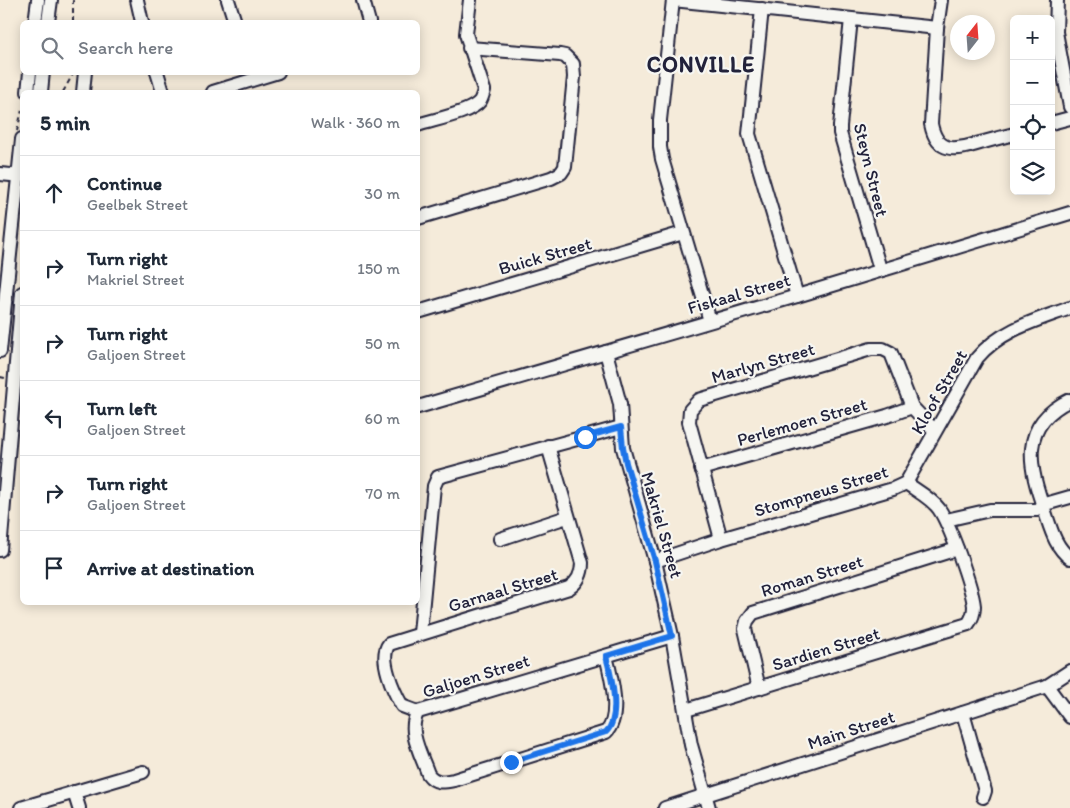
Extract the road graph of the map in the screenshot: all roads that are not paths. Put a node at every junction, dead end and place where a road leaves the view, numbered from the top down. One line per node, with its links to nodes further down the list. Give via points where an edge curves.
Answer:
1 (51, 0): 10 (street)
2 (137, 0): 12 (street)
3 (228, 0): 13 (street)
4 (363, 0): 14 (street)
5 (470, 0): 16 (street, via 466,27)
6 (673, 0): 9 (street); 38 (street, via 660,147)
7 (941, 0): 15 (street)
8 (1058, 0): 17 (street, via 1056,32)
9 (762, 9): 11 (street); 40 (street, via 749,134)
10 (41, 14)
11 (851, 19): 15 (street); 39 (street, Steyn Street, via 840,133)
12 (142, 20)
13 (234, 20)
14 (368, 20)
15 (937, 28): 32 (street, via 931,124 934,135 942,144 958,149)
16 (469, 48): 31 (street, via 484,90 480,102 468,110); 37 (street, via 560,55 573,64 565,167 551,178)
17 (1067, 73): 28 (street)
18 (30, 75): 23 (street)
19 (43, 75): 24 (street)
20 (85, 75): 25 (street)
21 (158, 75): 26 (street)
22 (251, 76): 27 (street)
23 (28, 90)
24 (41, 90)
25 (83, 90)
26 (162, 90)
27 (217, 90)
28 (1070, 107)
29 (1070, 118): 30 (street)
30 (1055, 122)
31 (420, 124)
32 (1010, 135)
33 (19, 136): 35 (street)
34 (0, 174): 35 (street)
35 (20, 175): 44 (street)
36 (1070, 213): 39 (street, Fiskaal Street)
37 (420, 217)
38 (683, 233): 42 (street, Buick Street); 43 (street)
39 (880, 269): 40 (street, Fiskaal Street)
40 (797, 296): 43 (street, Fiskaal Street)
41 (1070, 308): 51 (street, Kloof Street, via 1025,324 985,348)
42 (420, 311)
43 (710, 320): 46 (street, Fiskaal Street)
44 (0, 350): 45 (street)
45 (20, 350): 61 (street)
46 (606, 352): 48 (street, Fiskaal Street); 50 (street, Makriel Street, via 618,395)
47 (1070, 400): 56 (street, via 1059,405 1047,417 1032,445 1032,470)
48 (420, 405)
49 (912, 408): 51 (street, Marlyn Street); 53 (street, Perlemoen Street); 53 (street, Marlyn Street, via 891,353 871,349 700,400 690,410 689,422)
50 (621, 427): 52 (street); 65 (street, Makriel Street, via 626,463)
51 (935, 431): 54 (street, Kloof Street)
52 (548, 446): 57 (street, Garnaal Street); 67 (street, via 438,477 434,486)
53 (701, 469): 60 (street, Marlyn Street)
54 (906, 483): 58 (street, Stompneus Street, via 938,507); 60 (street, Stompneus Street)
55 (1070, 497): 56 (street)
56 (1042, 504): 58 (street, via 1036,510 990,510); 64 (street, via 1055,540)
57 (567, 517): 59 (street); 67 (street, Garnaal Street, via 582,567 574,585)
58 (946, 520): 62 (street, Stompneus Street)
59 (500, 539)
60 (721, 539): 65 (street, Stompneus Street)
61 (0, 546): 63 (street)
62 (957, 549): 66 (street, Stompneus Street, via 973,599); 72 (street, Roman Street, via 753,613 746,621 745,629)
63 (0, 550)
64 (1070, 558)
65 (655, 561): 68 (street, Makriel Street)
66 (973, 616): 72 (street, Sardien Street, via 968,624)
67 (420, 634): 74 (street, Garnaal Street, via 389,644 385,650 391,686 402,706)
68 (672, 636): 69 (street, Galjoen Street); 73 (street, Makriel Street)
69 (606, 656): 74 (street, Galjoen Street); 74 (street, Galjoen Street, via 615,710 612,724 606,732 454,780 439,782 428,774 414,734 414,720)
70 (1070, 671): 71 (street, Main Street)
71 (1047, 686): 75 (street, Main Street); 76 (street)
72 (758, 688): 73 (street, Sardien Street)
73 (686, 710): 79 (street, Makriel Street)
74 (418, 712)
75 (963, 713): 79 (street, Main Street); 80 (street, via 985,791)
76 (1070, 717)
77 (143, 772): 78 (street)
78 (74, 792): 81 (street); 82 (street)
79 (705, 795): 83 (street, Main Street); 84 (street, Makriel Street)
80 (983, 797)
81 (20, 808)
82 (79, 808)
83 (665, 808)
84 (709, 808)

